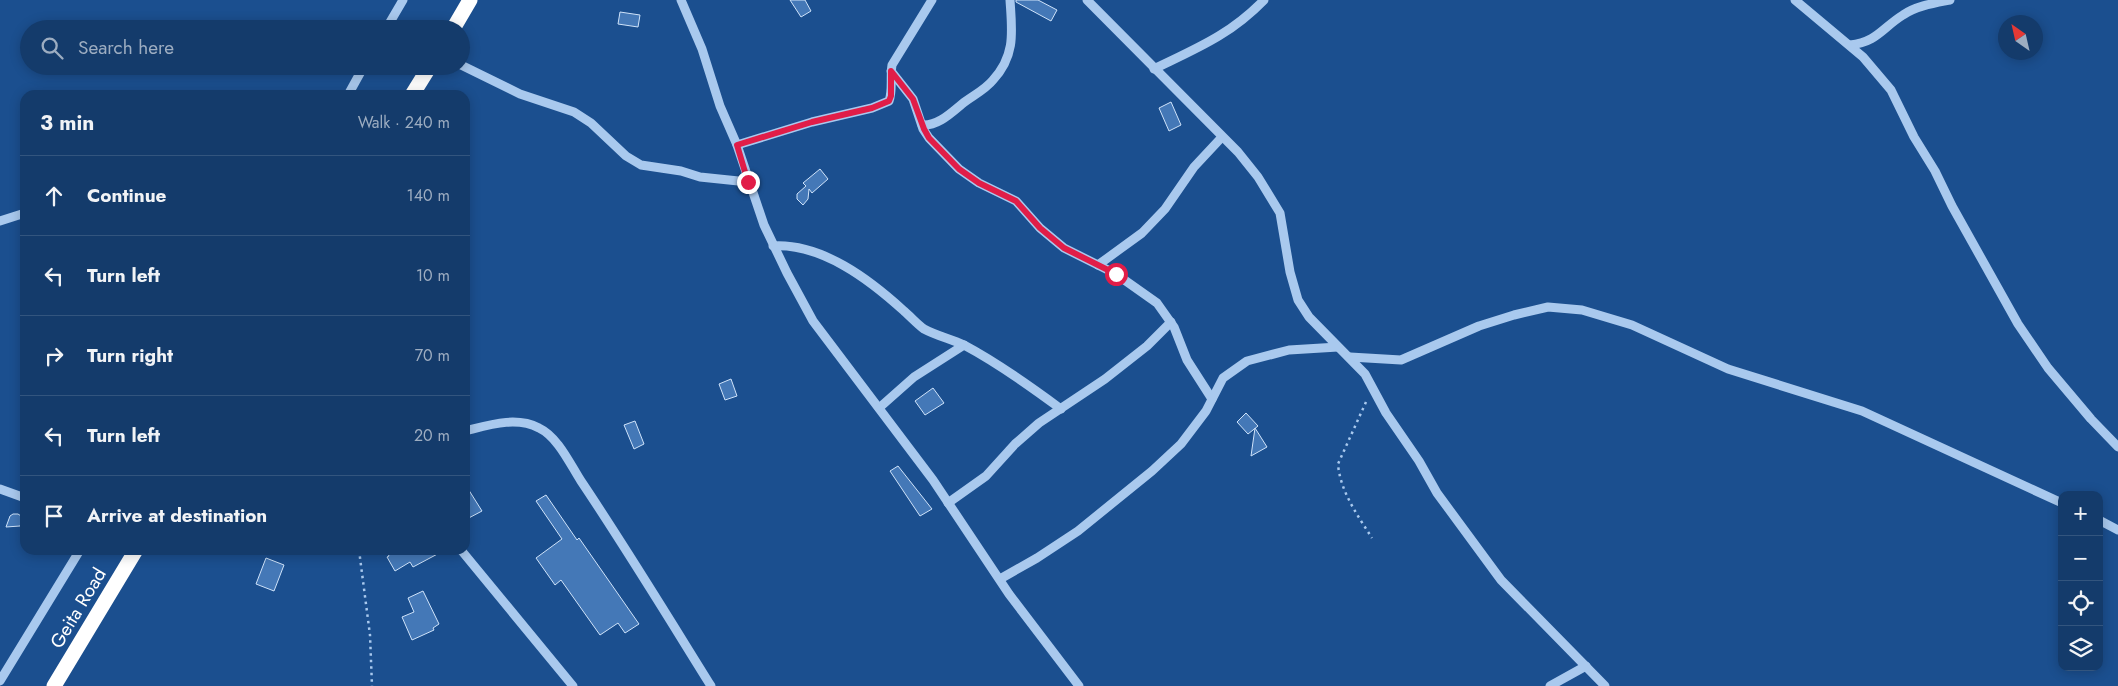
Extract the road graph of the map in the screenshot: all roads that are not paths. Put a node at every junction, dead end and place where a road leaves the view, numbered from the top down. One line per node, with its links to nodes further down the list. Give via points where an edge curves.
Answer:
1 (403, 0): 10 (street)
2 (470, 0): 11 (highway)
3 (681, 0): 22 (street)
4 (932, 0): 15 (street, via 899,52)
5 (1010, 0): 20 (street, via 1013,26 1010,50 993,80 946,117)
6 (1087, 0): 14 (street)
7 (1264, 0): 14 (street, via 1244,20 1213,41)
8 (1794, 0): 12 (street)
9 (1950, 0): 12 (street, via 1904,14 1878,36)
10 (391, 20)
11 (458, 20)
12 (1850, 45): 36 (street, via 1891,90 2018,324 2048,368)
13 (470, 69): 23 (street, via 520,94 574,112 641,165 700,177)
14 (1154, 69): 21 (street)
15 (891, 71): 20 (street, via 913,99); 22 (street, via 889,101)
16 (359, 75): 18 (street)
17 (424, 75): 19 (highway)
18 (351, 90)
19 (415, 90)
20 (922, 125): 27 (street, via 929,138 959,169 1016,201 1040,228 1064,248)
21 (1222, 137): 27 (street, via 1194,167 1166,210 1132,241); 30 (street, via 1273,199 1280,214 1298,300 1309,317)
22 (737, 145): 23 (street)
23 (748, 182): 26 (street)
24 (20, 215): 25 (street)
25 (0, 221)
26 (773, 246): 29 (street, via 803,248 836,262 880,291 924,329); 33 (street, via 814,320)
27 (1098, 265): 28 (street, via 1157,303)
28 (1171, 322): 32 (street, via 1187,360); 34 (street, via 1147,346)
29 (964, 345): 33 (street, via 914,378); 34 (street)
30 (1338, 347): 31 (street); 32 (street, via 1289,350 1247,361 1223,378)
31 (1350, 357): 39 (street, via 1401,360 1479,326 1514,315 1548,307 1582,310 1632,325 1728,369 1862,411); 47 (street, via 1365,374 1437,493 1475,546 1508,586)
32 (1212, 399): 46 (street, via 1181,444 1152,471 1078,531)
33 (879, 408): 40 (street)
34 (1061, 409): 40 (street, via 1026,434 986,476)
35 (470, 429): 51 (street, via 522,422 540,428 554,440)
36 (2118, 447)
37 (0, 489): 38 (street)
38 (20, 496)
39 (2058, 501)
40 (948, 503): 46 (street)
41 (2103, 522): 42 (street)
42 (2118, 530)
43 (77, 555): 48 (street)
44 (133, 555): 49 (highway, Geita Road)
45 (465, 555): 50 (street)
46 (1000, 579): 52 (street)
47 (1586, 666): 53 (street); 54 (street)
48 (0, 680)
49 (54, 686)
50 (574, 686)
51 (711, 686)
52 (1079, 686)
53 (1550, 686)
54 (1605, 686)

